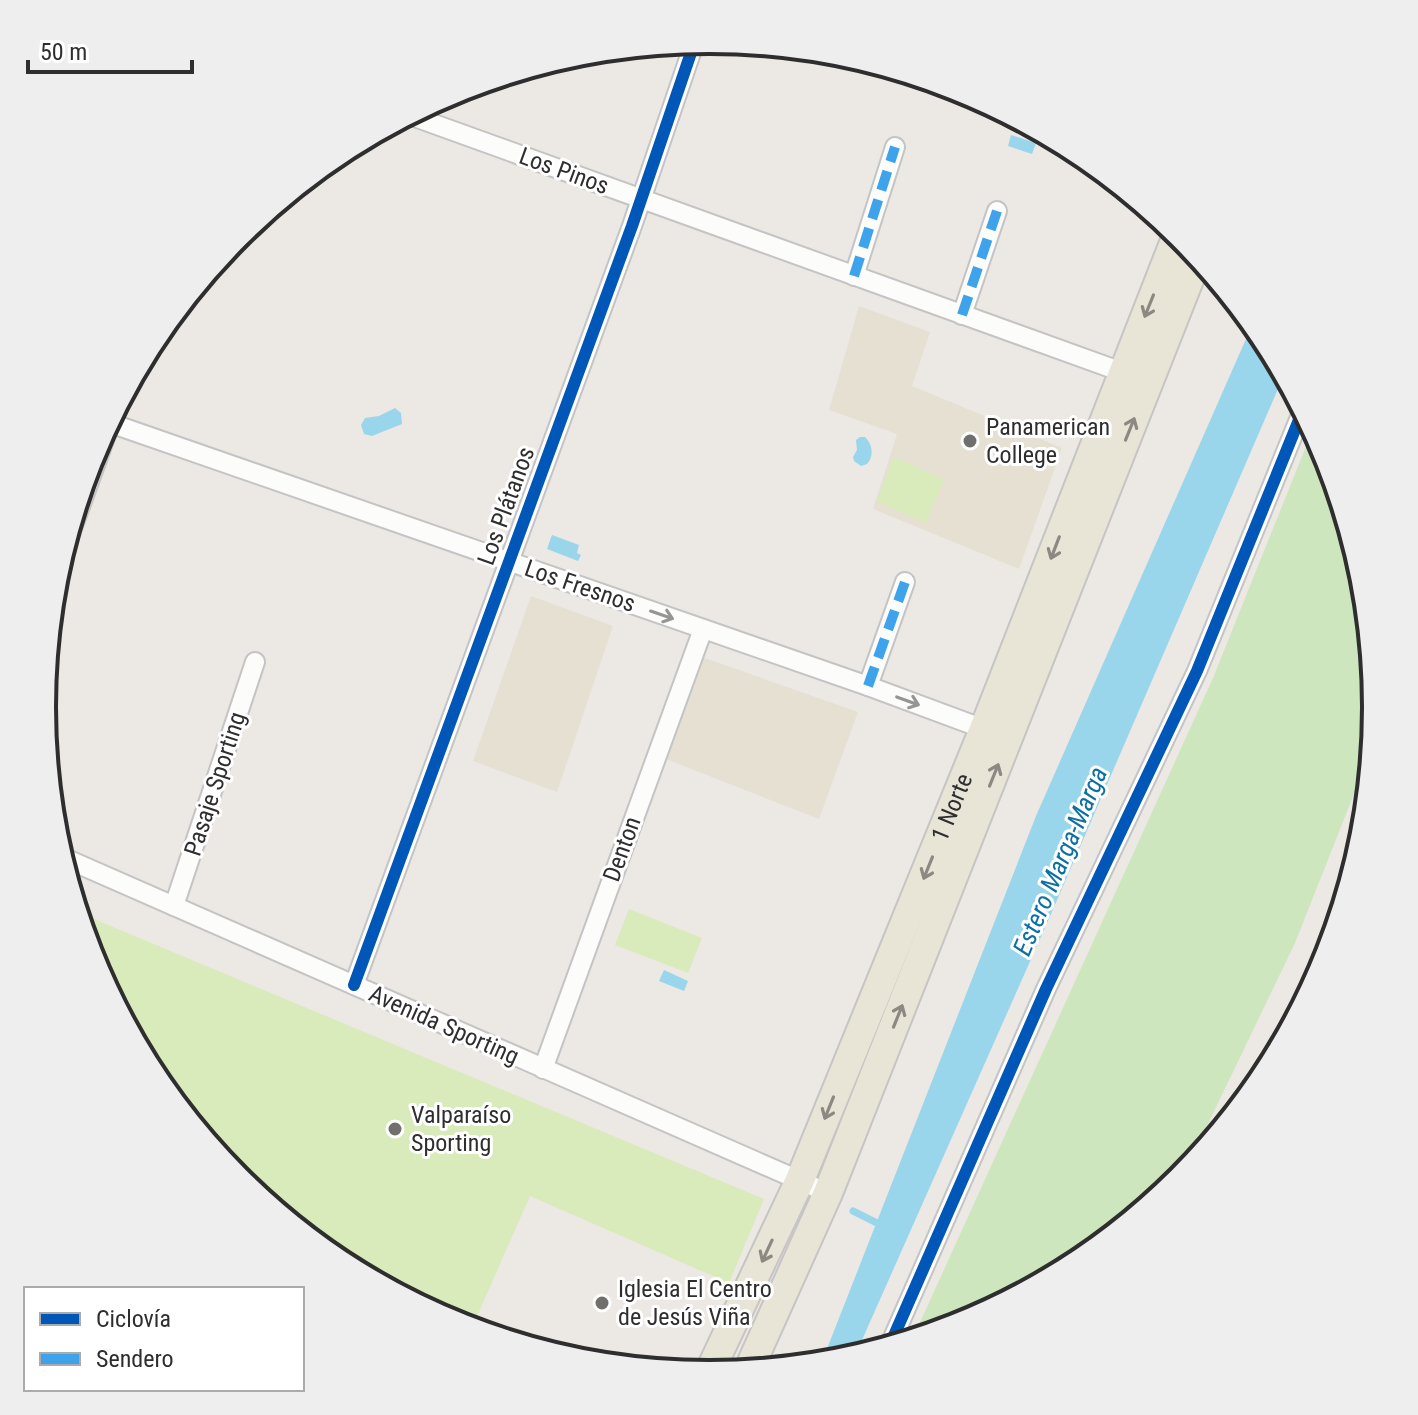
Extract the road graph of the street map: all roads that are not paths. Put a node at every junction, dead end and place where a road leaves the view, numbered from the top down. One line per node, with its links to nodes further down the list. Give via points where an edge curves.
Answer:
1 (690, 54): 4 (street, Los Plátanos)
2 (423, 120): 4 (street, Los Pinos)
3 (895, 147): 8 (street)
4 (642, 199): 8 (street, Los Pinos); 13 (street, Los Plátanos)
5 (997, 211): 9 (street)
6 (1172, 247): 10 (main road, 1 Norte, one-way to 10)
7 (1193, 269): 24 (main road, 1 Norte, one-way to 7)
8 (854, 276): 9 (street, Los Pinos)
9 (962, 315): 10 (street, Los Pinos)
10 (1122, 372): 18 (main road, 1 Norte, one-way to 18)
11 (122, 419): 13 (street, Los Fresnos)
12 (1298, 423): 25 (street, via 1197,671 1046,989)
13 (509, 561): 15 (street, Los Fresnos, one-way to 15); 21 (street, Los Plátanos)
14 (905, 582): 17 (street)
15 (703, 629): 17 (street, Los Fresnos); 22 (street, Denton)
16 (255, 662): 20 (street, Pasaje Sporting)
17 (868, 686): 18 (street, Los Fresnos, one-way to 18)
18 (984, 729): 23 (main road, 1 Norte, one-way to 23)
19 (75, 862): 20 (street, Avenida Sporting)
20 (174, 906): 21 (street, Avenida Sporting)
21 (354, 985): 22 (street, Avenida Sporting)
22 (543, 1069): 23 (street, Avenida Sporting)
23 (800, 1180): 24 (street, Avenida Sporting); 27 (main road, 1 Norte, one-way to 27)
24 (828, 1193): 26 (main road, 1 Norte)
25 (895, 1334)
26 (753, 1360)
27 (715, 1361)

